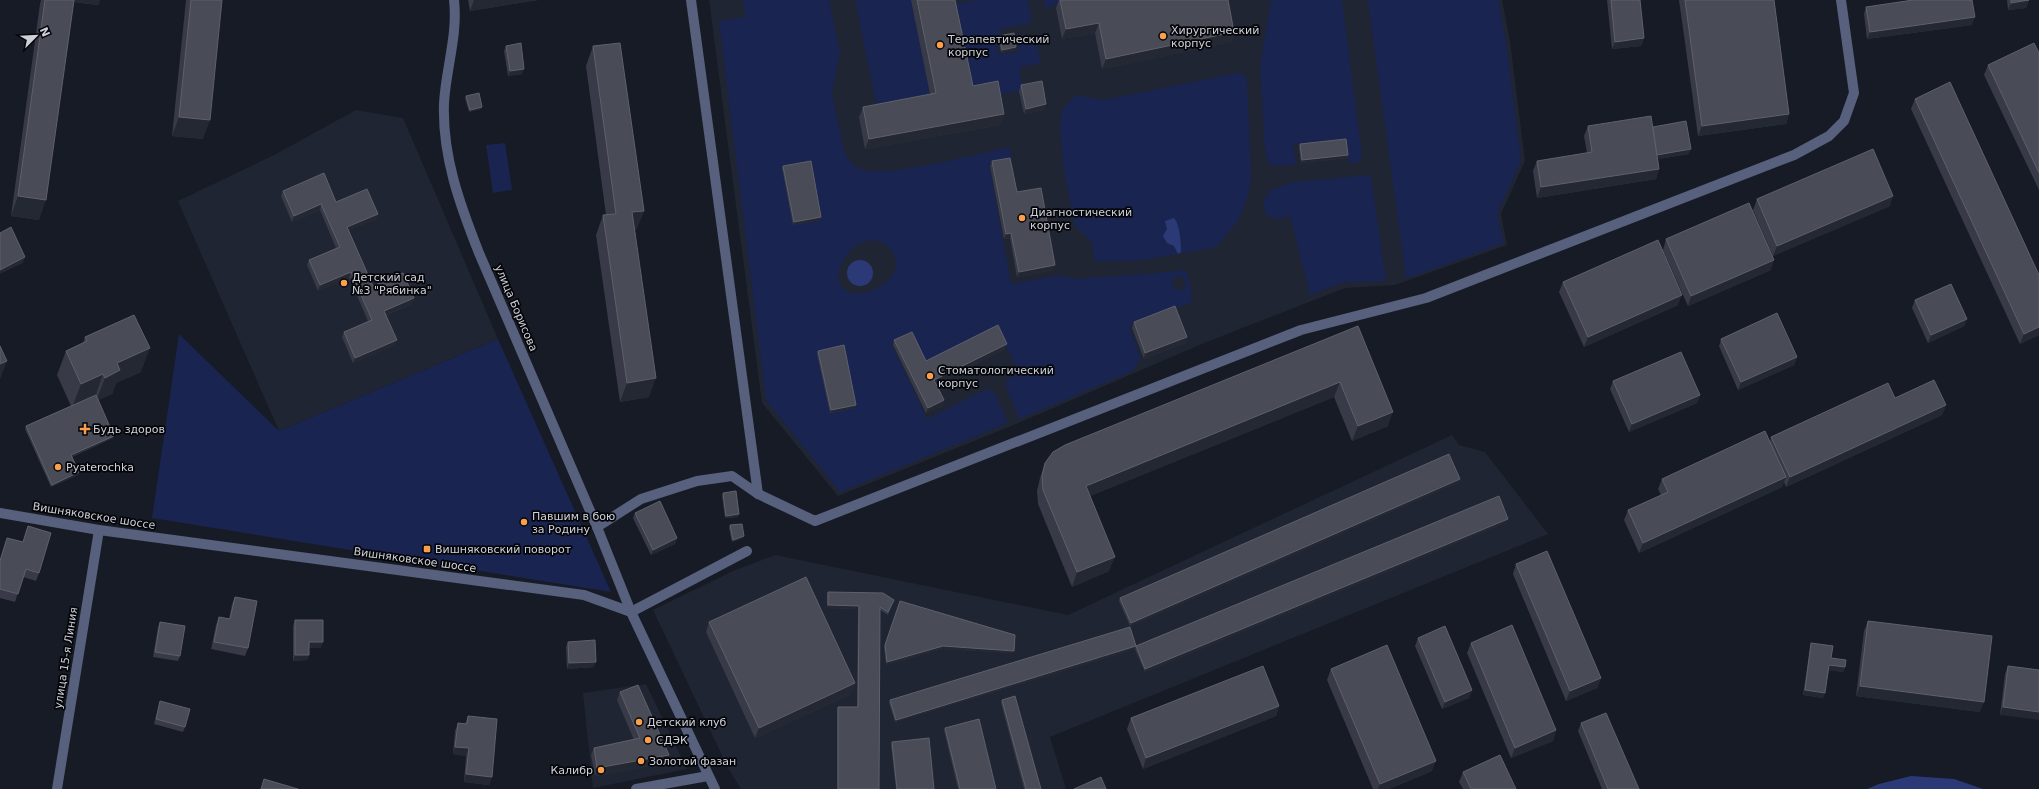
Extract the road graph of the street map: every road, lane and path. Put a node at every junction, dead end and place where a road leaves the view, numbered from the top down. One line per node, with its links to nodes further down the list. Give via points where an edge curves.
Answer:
1 (454, 0): 6 (street, улица Борисова, via 456,16 444,103 447,156 464,216 478,253)
2 (691, 0): 4 (street)
3 (1841, 0): 4 (street, via 1854,93 1844,121 1829,136 1794,155 1426,298 1301,330 815,521)
4 (758, 494): 6 (street, via 732,476 697,481 642,499)
5 (0, 513): 7 (street, Вишняковское шоссе)
6 (597, 527): 9 (street, улица Борисова)
7 (99, 530): 9 (street, Вишняковское шоссе, via 584,595); 11 (street, улица 15-я Линия)
8 (747, 551): 9 (street)
9 (631, 612): 10 (street)
10 (708, 776): 12 (street); 13 (street)
11 (57, 789)
12 (636, 789)
13 (714, 789)

